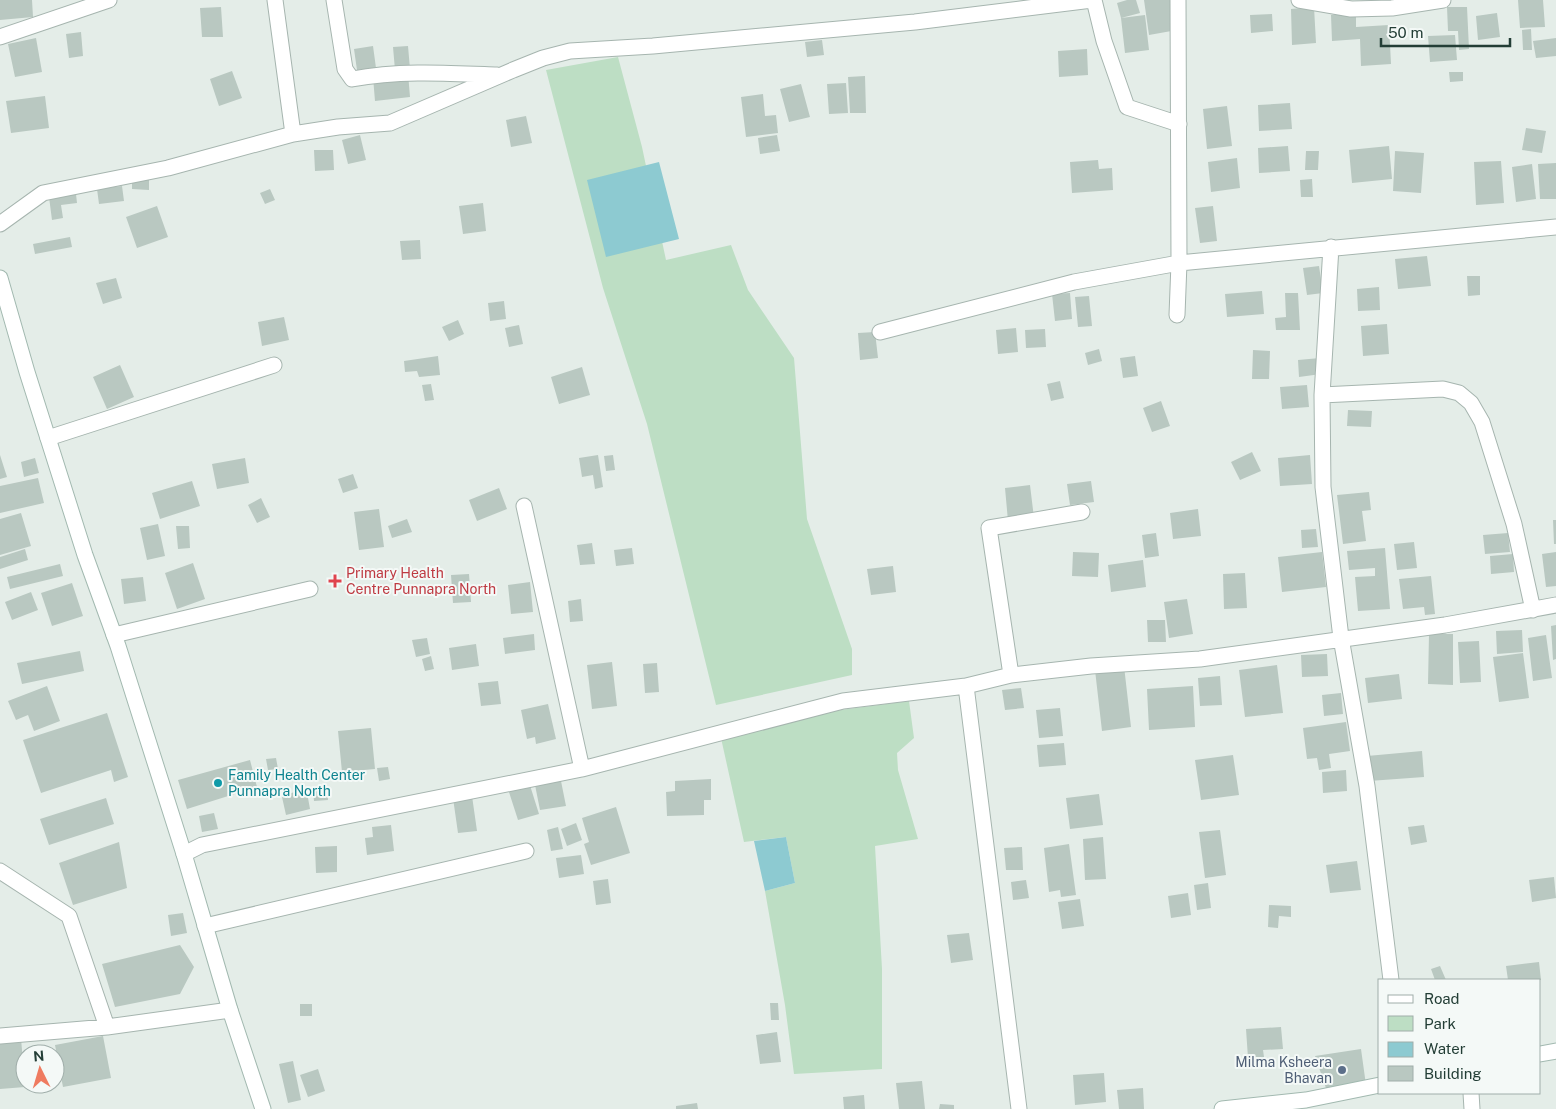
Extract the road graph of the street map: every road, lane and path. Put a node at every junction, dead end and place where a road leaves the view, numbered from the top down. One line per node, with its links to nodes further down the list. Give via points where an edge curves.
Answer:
1 (109, 0): 8 (street)
2 (275, 0): 11 (street)
3 (334, 0): 9 (street, via 345,68 352,79 416,71)
4 (1092, 0): 9 (street, via 915,22 570,51); 10 (street, via 1127,107)
5 (1178, 0): 10 (street)
6 (1299, 0): 7 (street, via 1351,9 1392,8)
7 (1443, 0)
8 (0, 37)
9 (500, 75): 11 (street, via 390,123)
10 (1178, 124): 15 (street)
11 (292, 134): 12 (street, via 168,168 43,193)
12 (0, 224)
13 (1556, 227): 14 (street)
14 (1331, 247): 15 (street); 20 (street)
15 (1179, 263): 17 (street); 18 (street, via 1056,286)
16 (0, 278): 21 (street)
17 (1177, 316)
18 (880, 332)
19 (274, 365): 21 (street)
20 (1322, 395): 26 (street, via 1443,389 1459,392 1471,403 1482,422 1514,524); 28 (street, via 1323,487)
21 (48, 438): 27 (street)
22 (524, 506): 31 (street)
23 (1082, 512): 29 (street, via 989,528)
24 (310, 589): 27 (street)
25 (1556, 605): 26 (street)
26 (1533, 610): 28 (street)
27 (114, 635): 33 (street)
28 (1341, 638): 29 (street, via 1200,659); 36 (street, via 1368,786)
29 (1010, 675): 30 (street)
30 (966, 686): 31 (street, via 843,701); 45 (street)
31 (582, 769): 33 (street, via 202,845)
32 (526, 852): 35 (street)
33 (184, 854): 35 (street)
34 (0, 870): 38 (street, via 69,916)
35 (205, 926): 37 (street)
36 (1391, 979)
37 (230, 1010): 38 (street); 44 (street)
38 (107, 1027): 39 (street)
39 (0, 1036)
40 (1556, 1051): 41 (street)
41 (1541, 1054)
42 (1378, 1085): 46 (street, via 1306,1100)
43 (1471, 1094): 47 (street)
44 (263, 1109)
45 (1020, 1109)
46 (1222, 1109)
47 (1472, 1109)

